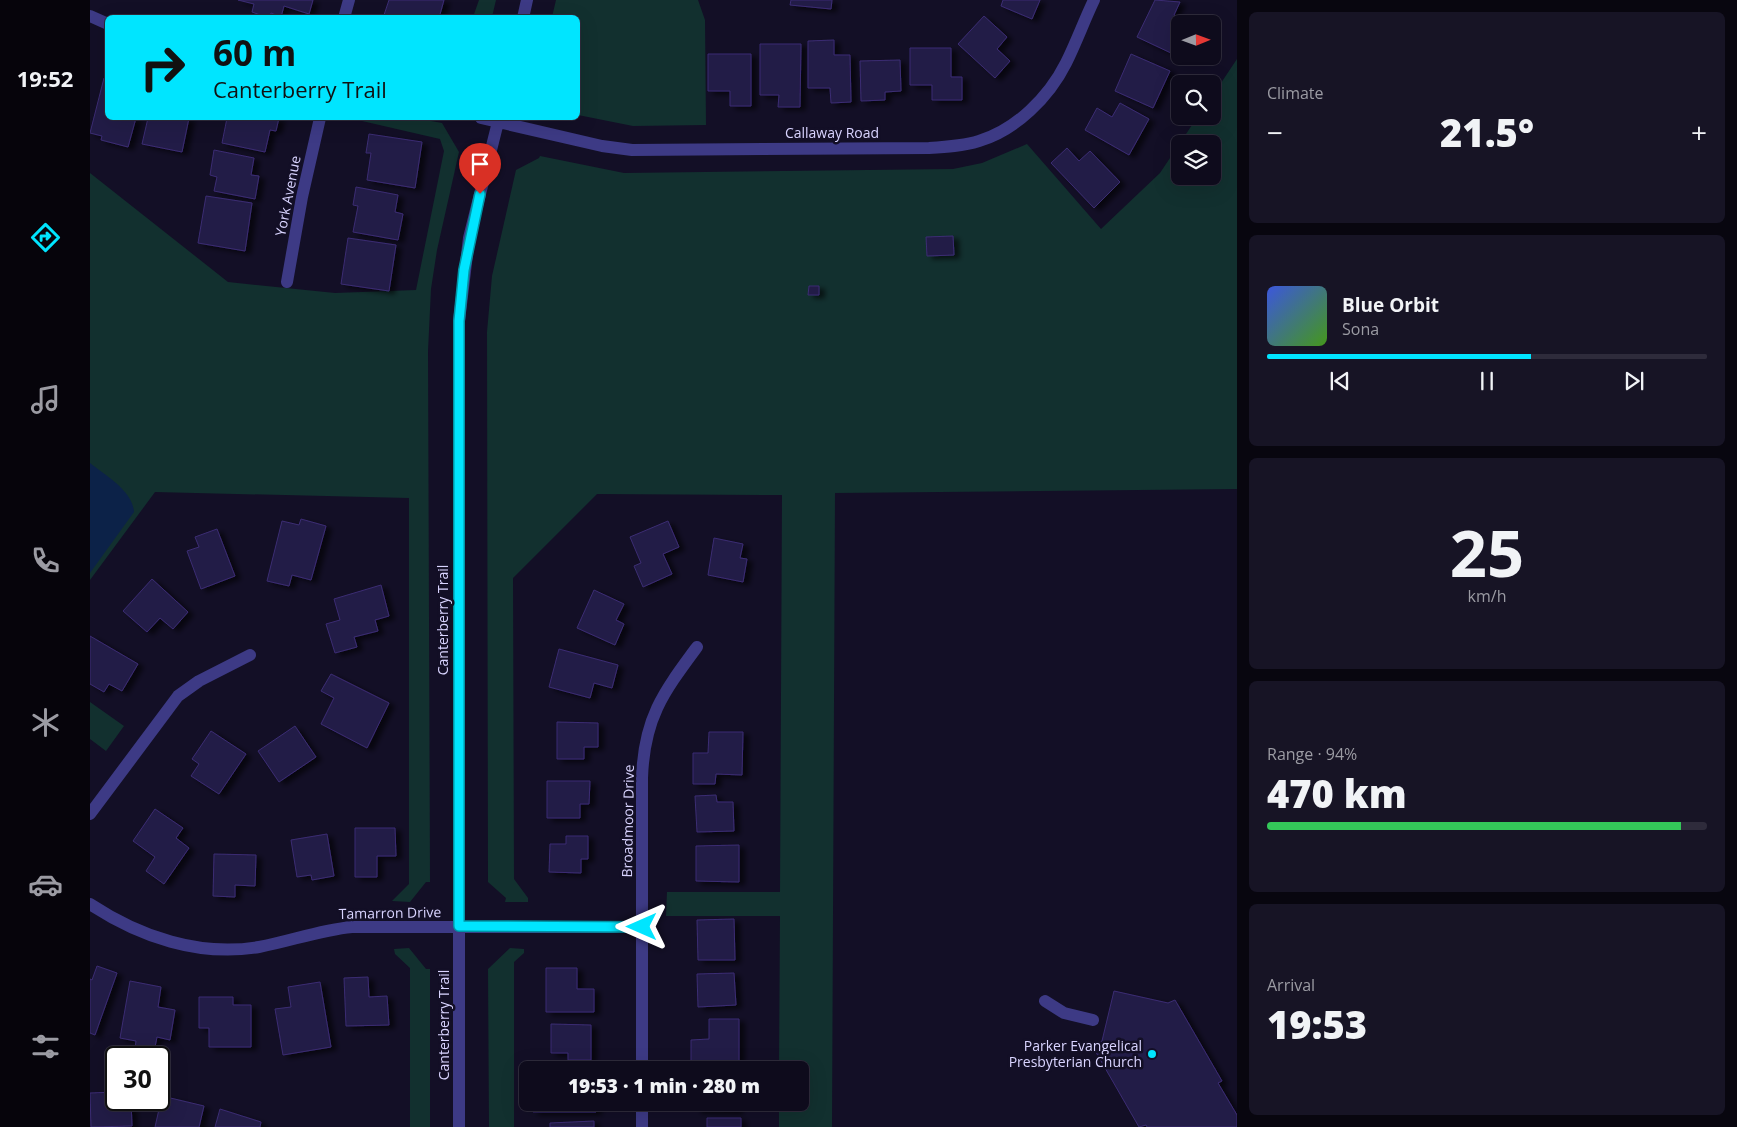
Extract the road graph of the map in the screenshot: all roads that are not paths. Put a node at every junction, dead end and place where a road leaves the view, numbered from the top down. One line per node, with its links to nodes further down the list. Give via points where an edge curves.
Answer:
1 (349, 0): 4 (street)
2 (527, 0): 5 (street)
3 (1094, 0): 9 (street, Callaway Road, via 1066,63 1041,100 1005,128 981,141 967,144 930,148 632,150 602,146)
4 (345, 15)
5 (524, 15)
6 (90, 16): 7 (street)
7 (105, 23)
8 (320, 120): 10 (street, York Avenue)
9 (499, 120): 15 (street, Canterberry Trail, via 469,238 459,321)
10 (287, 282)
11 (697, 647): 16 (street, Broadmoor Drive, via 658,702 645,747)
12 (250, 655): 13 (street, via 199,681 178,696)
13 (90, 814)
14 (90, 904): 15 (street, Tamarron Drive, via 147,935 216,949 260,946 314,932 352,927)
15 (459, 926): 16 (street, Tamarron Drive); 21 (street, Canterberry Trail)
16 (642, 927): 19 (street, Broadmoor Drive)
17 (1046, 1001): 18 (street, via 1064,1013)
18 (1093, 1020)
19 (642, 1061)
20 (642, 1111): 22 (street)
21 (459, 1127)
22 (642, 1127)

